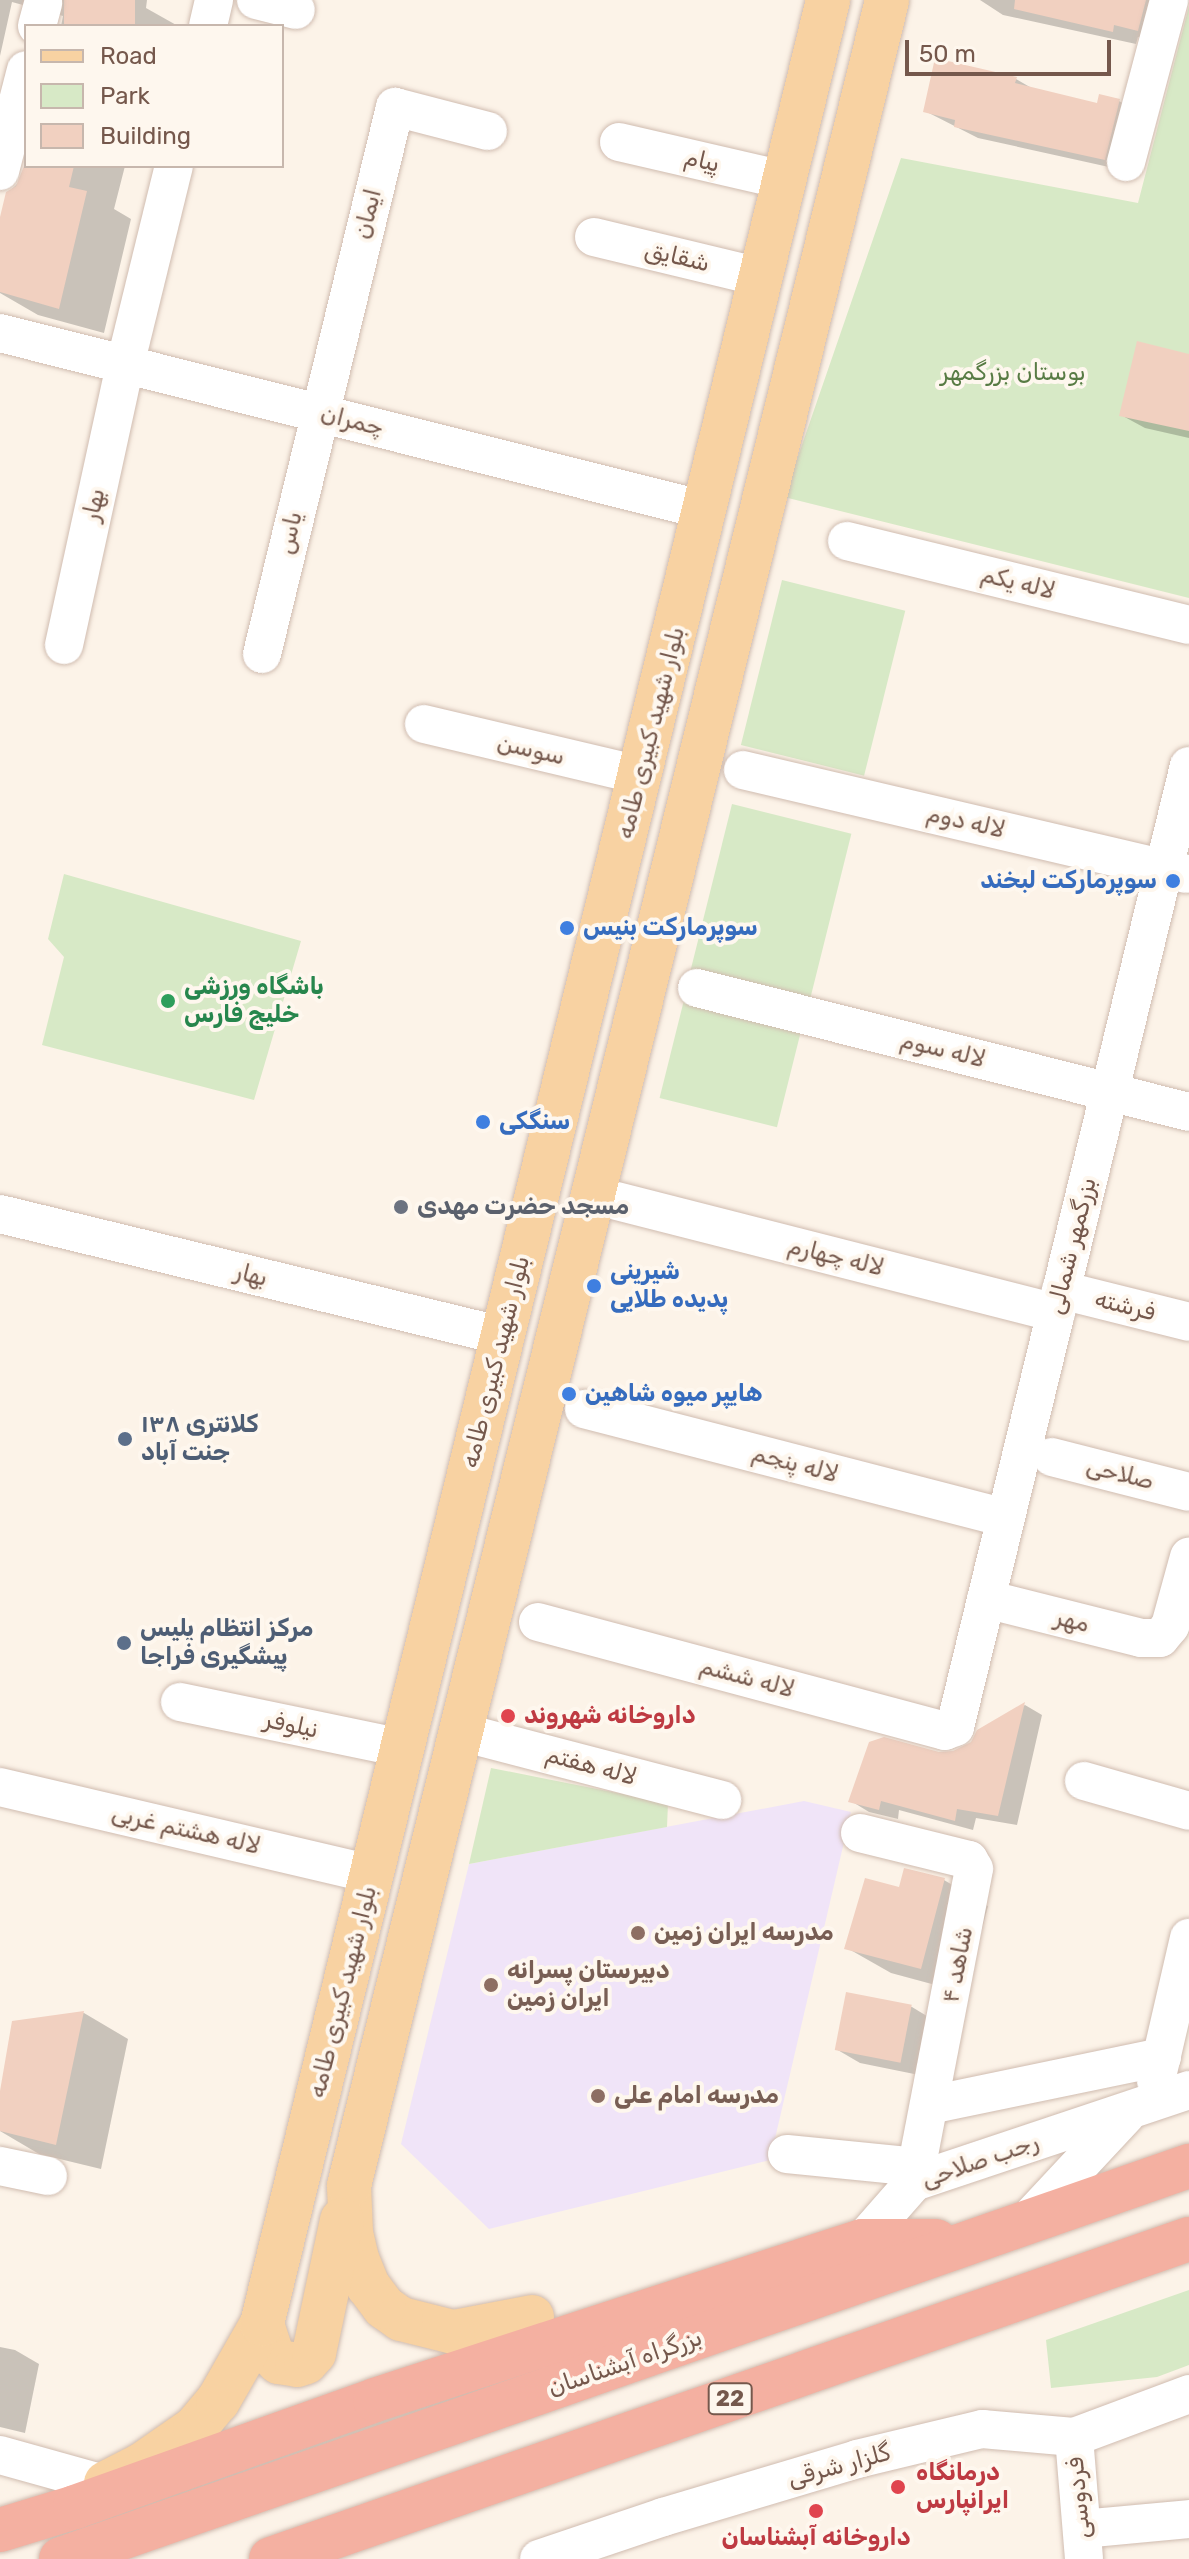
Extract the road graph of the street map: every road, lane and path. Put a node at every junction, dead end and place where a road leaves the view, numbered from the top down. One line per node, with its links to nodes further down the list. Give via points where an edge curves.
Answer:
1 (214, 0): 7 (street)
2 (256, 0): 6 (street)
3 (828, 0): 14 (main road, بلوار شهید کبیری طامه)
4 (887, 0): 25 (main road)
5 (1169, 0): 11 (street)
6 (296, 10)
7 (208, 24)
8 (24, 78): 13 (street)
9 (488, 131): 19 (street, ایمان, via 395,107)
10 (619, 142): 14 (street, پیام)
11 (1126, 162)
12 (174, 168): 18 (street, بهار)
13 (0, 171)
14 (784, 180): 16 (main road, بلوار شهید کبیری طامه)
15 (594, 237): 16 (street, شقایق)
16 (761, 277): 20 (main road, بلوار شهید کبیری طامه)
17 (0, 333): 18 (street, چمران)
18 (125, 365): 19 (street, چمران); 24 (street, بهار)
19 (318, 413): 20 (street, چمران); 26 (street, یاس)
20 (704, 510): 23 (main road, بلوار شهید کبیری طامه)
21 (847, 541): 22 (street, لاله یکم)
22 (1189, 625)
23 (675, 639): 25 (main road, via 692,626 704,628 716,633); 30 (main road, بلوار شهید کبیری طامه)
24 (64, 645)
25 (726, 650): 49 (main road)
26 (262, 654)
27 (424, 724): 30 (street, سوسن)
28 (1189, 766): 31 (street, بزرگمهر شمالی)
29 (743, 770): 31 (street, لاله دوم)
30 (639, 775): 39 (main road, بلوار شهید کبیری طامه)
31 (1176, 872): 33 (street, بزرگمهر شمالی)
32 (697, 988): 33 (street, لاله سوم)
33 (1109, 1092): 34 (street, لاله سوم); 37 (street, بزرگمهر شمالی)
34 (1189, 1112)
35 (617, 1201): 37 (street, لاله چهارم)
36 (0, 1214): 39 (street, بهار)
37 (1058, 1301): 38 (street, فرشته); 43 (street, بزرگمهر شمالی)
38 (1189, 1322)
39 (503, 1336): 50 (main road, بلوار شهید کبیری طامه)
40 (584, 1409): 43 (street, لاله پنجم)
41 (1052, 1457): 42 (street, صلاحی)
42 (1189, 1492)
43 (1005, 1518): 45 (street, بزرگمهر شمالی)
44 (1189, 1557): 45 (street, مهر, via 1170,1626 1160,1638 1141,1638)
45 (986, 1599): 48 (street, بزرگمهر شمالی)
46 (538, 1622): 48 (street, لاله ششم, via 945,1731)
47 (180, 1702): 50 (street, نیلوفر)
48 (955, 1727)
49 (461, 1732): 53 (street, لاله هفتم); 67 (main road)
50 (402, 1748): 56 (main road, بلوار شهید کبیری طامه)
51 (1084, 1781): 54 (street)
52 (0, 1787): 56 (street, لاله هشتم غربی)
53 (722, 1800)
54 (1189, 1811)
55 (860, 1833): 60 (street, شاهد ۴, via 969,1860 974,1869)
56 (372, 1874): 74 (main road, بلوار شهید کبیری طامه)
57 (1189, 1938): 58 (street)
58 (1162, 2057): 60 (street); 61 (street)
59 (1189, 2090): 61 (street, رجب صلاحی)
60 (930, 2105): 65 (street, شاهد ۴)
61 (1141, 2107): 65 (street, رجب صلاحی); 68 (street)
62 (787, 2154): 65 (street)
63 (0, 2166): 66 (street)
64 (1189, 2166): 68 (highway, بزرگراه آبشناسان)
65 (915, 2174): 70 (street, رجب صلاحی)
66 (48, 2176)
67 (349, 2186): 73 (main road, via 357,2259 368,2286 392,2313 426,2328 453,2332); 74 (main road, via 314,2353 297,2365 279,2362)
68 (1028, 2220): 71 (highway, بزرگراه آبشناسان)
69 (1189, 2239): 83 (highway, 22)
70 (862, 2241): 71 (highway); 72 (street, رجب صلاحی); 73 (highway, via 767,2242); 78 (highway)
71 (967, 2241): 72 (highway, بزرگراه آبشناسان)
72 (814, 2295): 82 (highway, بزرگراه آبشناسان)
73 (532, 2317)
74 (262, 2324): 78 (main road, بلوار شهید کبیری طامه, via 218,2401 195,2428)
75 (1189, 2394): 76 (street, گلزار شرقی)
76 (1074, 2437): 81 (street, فردوسی); 84 (street, گلزار شرقی, via 982,2429 857,2459)
77 (0, 2455): 78 (street)
78 (89, 2496): 80 (highway)
79 (1189, 2519): 81 (street)
80 (0, 2530)
81 (1083, 2544)
82 (61, 2559)
83 (271, 2559)
84 (539, 2559)

